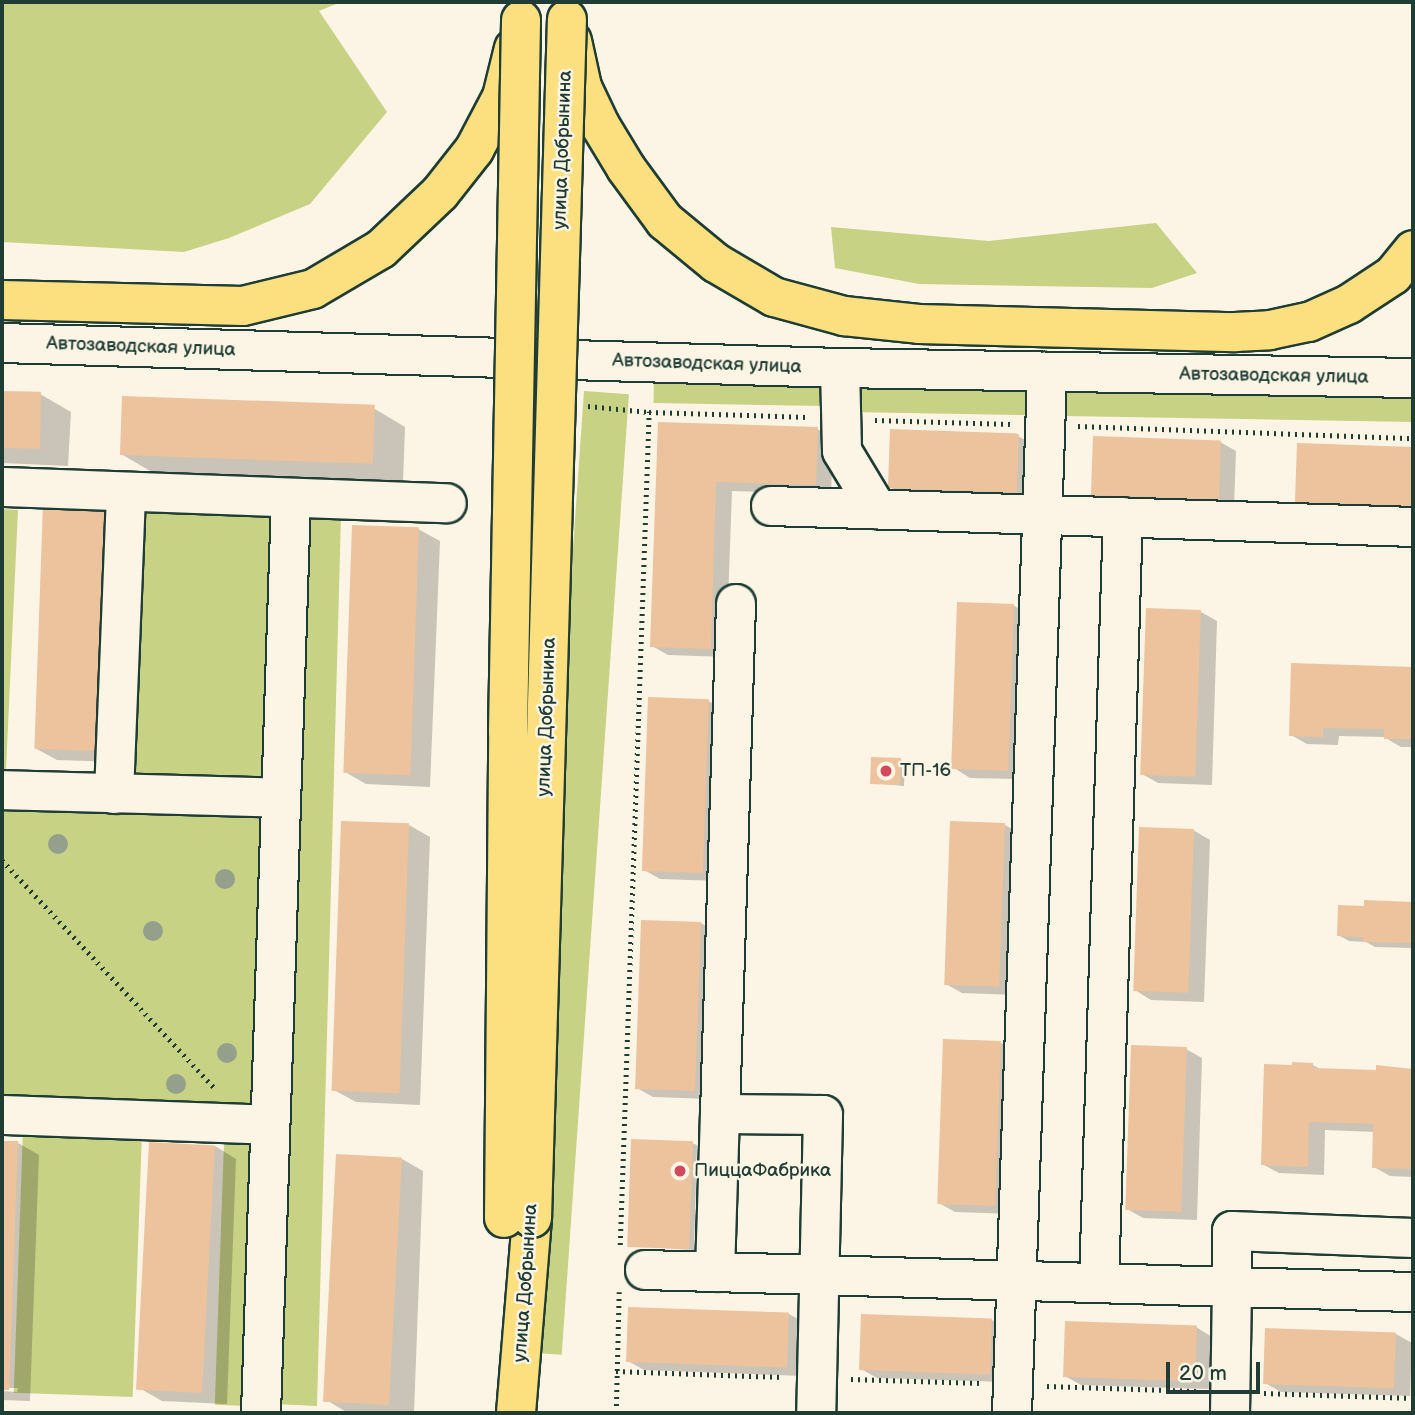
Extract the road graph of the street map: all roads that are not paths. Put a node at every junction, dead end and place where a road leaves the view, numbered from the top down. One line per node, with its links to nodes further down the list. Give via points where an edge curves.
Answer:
1 (521, 11): 4 (main road, bridge, via 502,97 465,161 440,193 381,249 313,289 243,306); 25 (main road, улица Добрынина, bridge, via 509,703)
2 (567, 11): 3 (main road, bridge, via 582,87 600,125 665,221 716,263 774,296 844,316 919,324 1270,330 1309,322 1349,304 1392,275); 25 (main road, улица Добрынина, bridge)
3 (1413, 250)
4 (2, 300)
5 (2, 343): 6 (street, Автозаводская улица)
6 (840, 368): 7 (street, Автозаводская улица); 14 (street, via 842,451)
7 (1047, 372): 8 (street, Автозаводская улица); 15 (street)
8 (1413, 378)
9 (2, 487): 10 (street)
10 (126, 492): 11 (street); 20 (street)
11 (291, 498): 12 (street); 21 (street)
12 (447, 503)
13 (771, 506): 14 (street)
14 (877, 509): 15 (street)
15 (1042, 515): 16 (street); 30 (street)
16 (1123, 517): 17 (street); 31 (street)
17 (1413, 527)
18 (736, 604): 22 (street)
19 (2, 790): 20 (street)
20 (114, 793): 21 (street)
21 (281, 798): 24 (street)
22 (720, 1114): 28 (street); 29 (street, via 823,1115)
23 (2, 1115): 24 (street)
24 (259, 1124): 34 (street)
25 (518, 1218): 35 (main road, улица Добрынина)
26 (1413, 1238): 32 (street, via 1232,1231)
27 (628, 1266): 28 (street)
28 (715, 1272): 29 (street)
29 (819, 1275): 30 (street); 36 (street)
30 (1017, 1280): 31 (street); 37 (street)
31 (1098, 1283): 32 (street)
32 (1231, 1287): 33 (street); 38 (street)
33 (1413, 1292)
34 (261, 1413)
35 (514, 1413)
36 (816, 1413)
37 (1012, 1413)
38 (1230, 1413)

